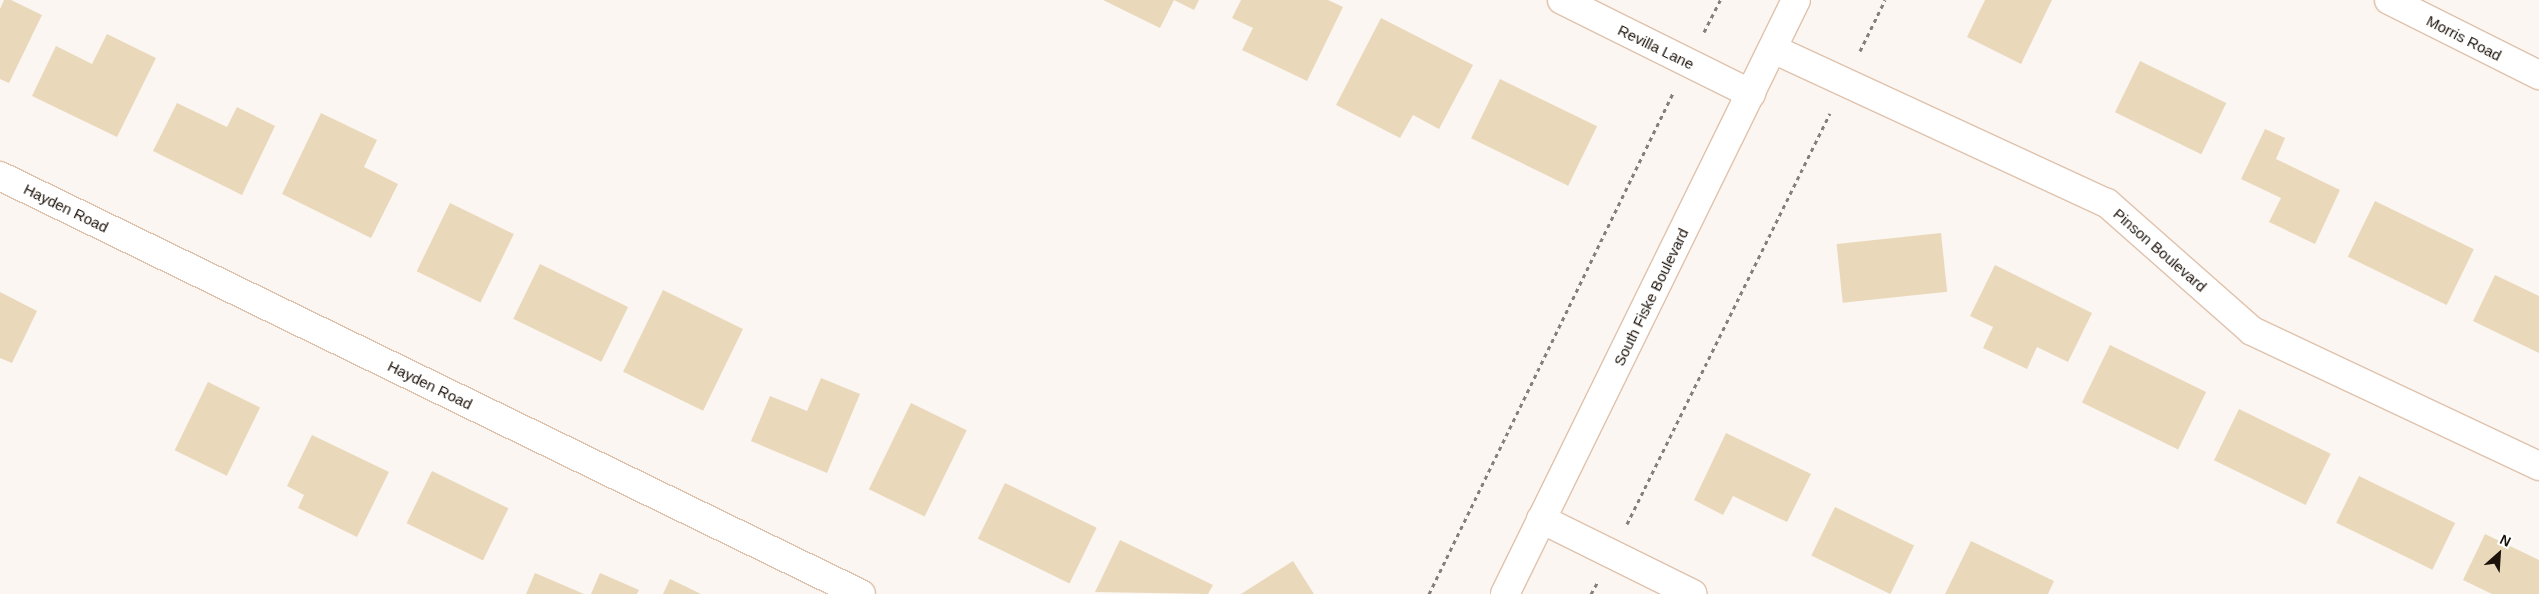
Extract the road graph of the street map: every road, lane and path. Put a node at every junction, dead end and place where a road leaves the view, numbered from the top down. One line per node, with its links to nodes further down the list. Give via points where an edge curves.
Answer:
1 (1562, 0): 6 (street, Revilla Lane)
2 (1796, 0): 4 (street, South Fiske Boulevard)
3 (2389, 0): 5 (street, Morris Road)
4 (1773, 49): 6 (street, South Fiske Boulevard); 10 (street, Pinson Boulevard, via 2107,203 2252,331)
5 (2539, 75)
6 (1751, 94): 11 (street, South Fiske Boulevard)
7 (1672, 96): 14 (path)
8 (1831, 110): 12 (path)
9 (0, 176): 13 (street, Hayden Road)
10 (2539, 466)
11 (1541, 518): 15 (street, South Fiske Boulevard); 16 (street)
12 (1624, 529)
13 (861, 594)
14 (1429, 594)
15 (1505, 594)
16 (1693, 594)

